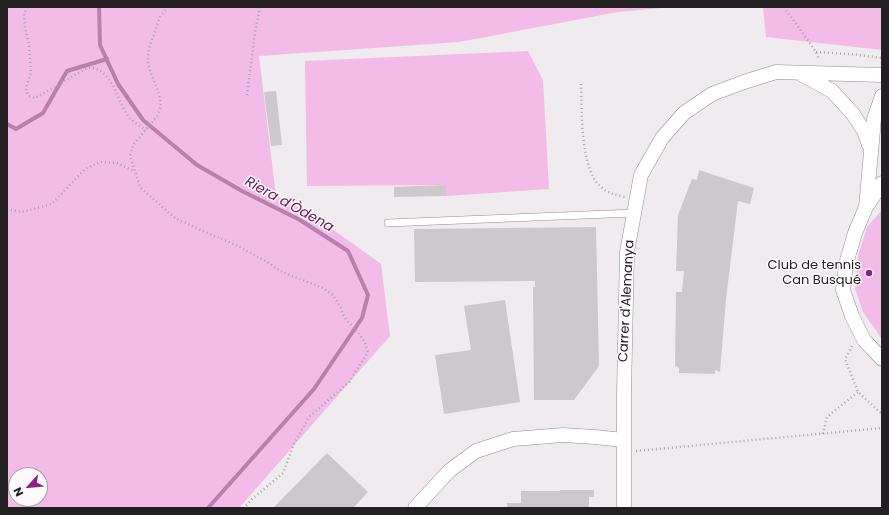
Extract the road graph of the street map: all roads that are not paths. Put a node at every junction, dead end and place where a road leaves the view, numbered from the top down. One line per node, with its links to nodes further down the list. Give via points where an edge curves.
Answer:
1 (798, 72): 2 (street, Carrer d'Alemanya); 4 (street, Carrer d'Alemanya, via 832,91 853,114 864,131); 6 (street, Carrer d'Alemanya, via 776,72 744,82 712,94 684,113 662,138 641,175)
2 (882, 75)
3 (882, 96): 4 (street, Carrer d'Alemanya, via 874,119)
4 (871, 151): 7 (street, Carrer d'Alemanya)
5 (882, 183): 7 (street, Carrer d'Alemanya)
6 (635, 206): 8 (lane); 10 (street, Carrer d'Alemanya, via 627,252)
7 (866, 207): 9 (street, Carrer d'Alemanya, via 846,264 843,290 864,340)
8 (388, 223)
9 (882, 359)
10 (624, 446): 11 (street, via 563,435 513,439 476,452 449,471); 12 (street, Carrer d'Alemanya)
11 (415, 508)
12 (624, 508)

